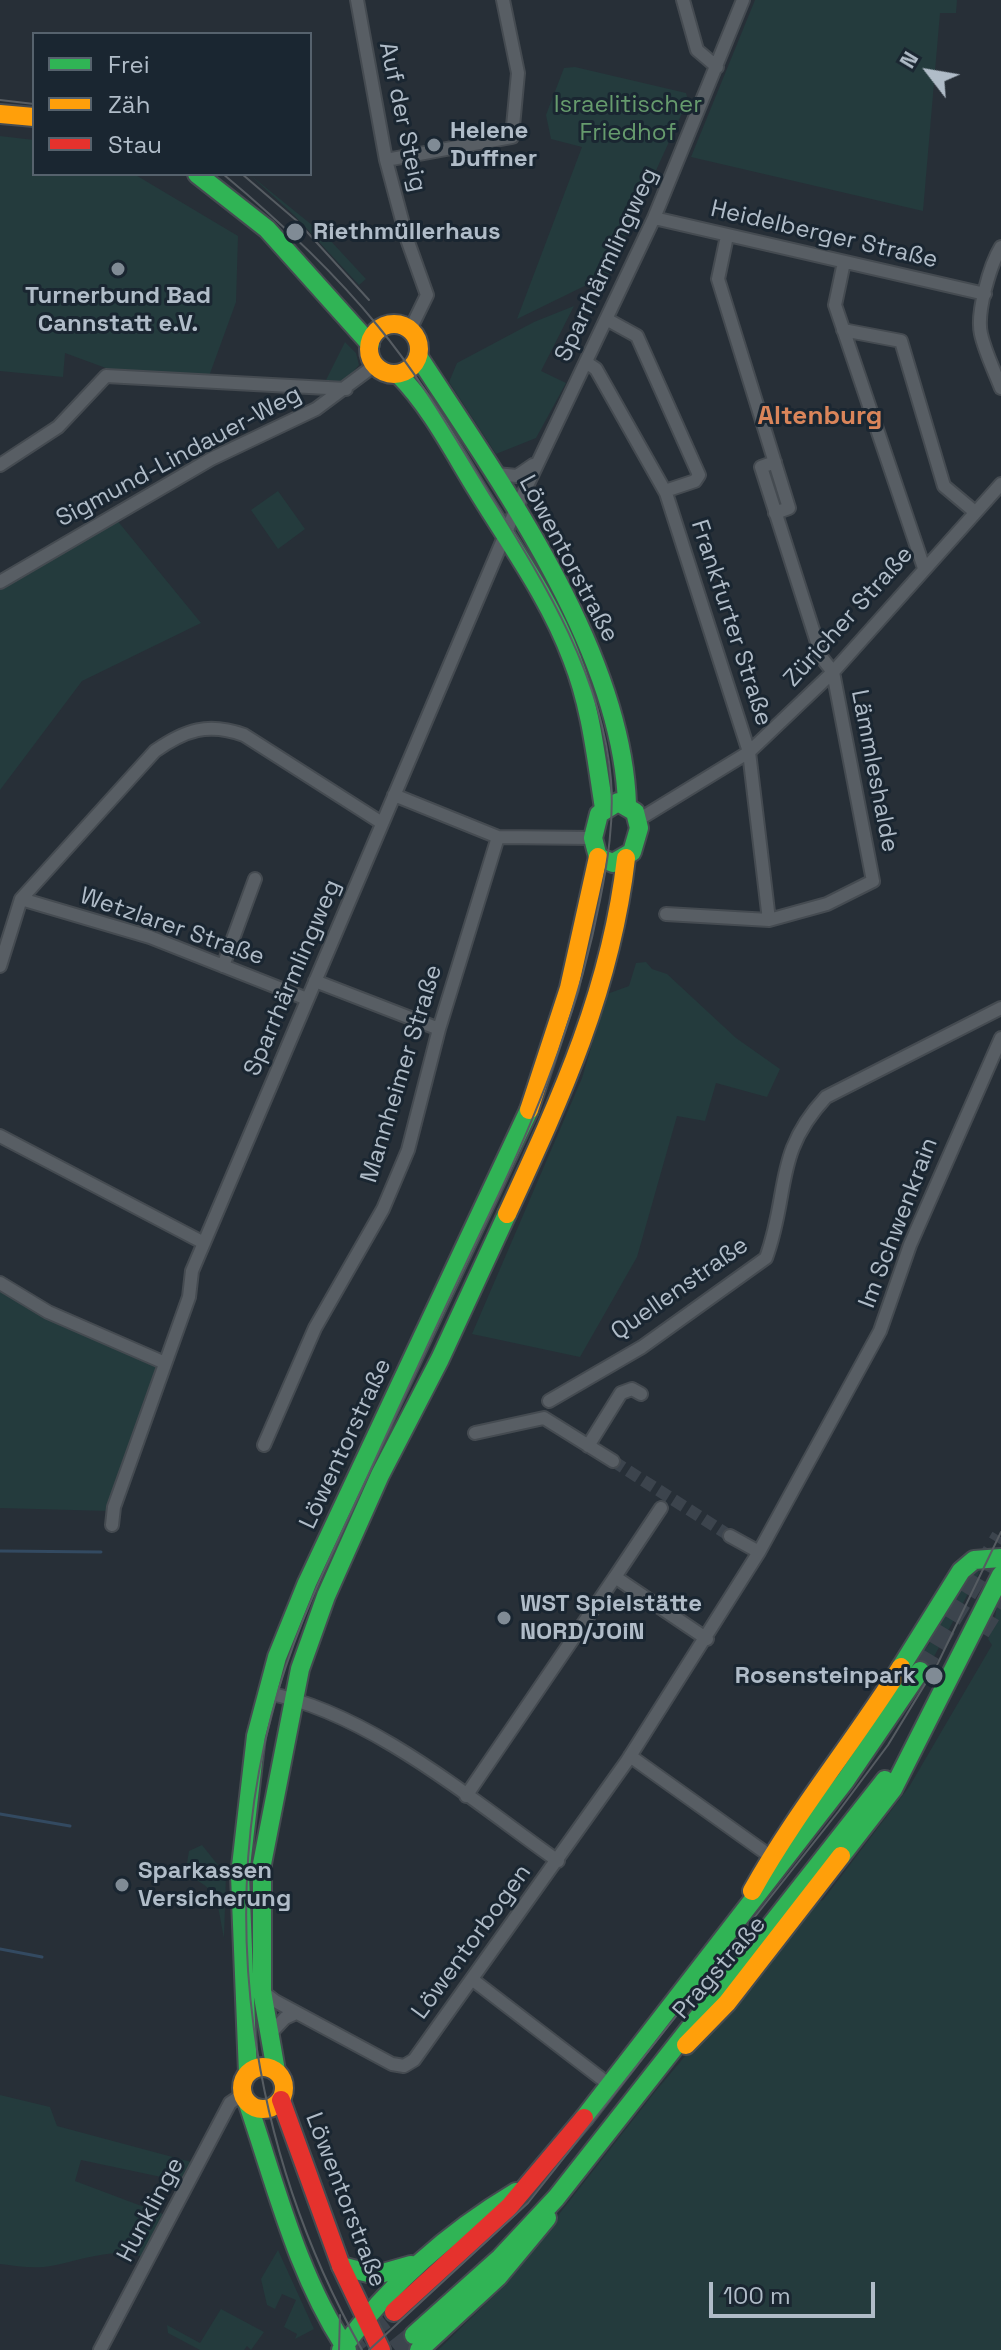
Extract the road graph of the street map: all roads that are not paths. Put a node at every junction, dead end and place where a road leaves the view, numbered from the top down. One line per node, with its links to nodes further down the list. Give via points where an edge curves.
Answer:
1 (357, 0): 8 (street, Auf der Steig)
2 (503, 0): 8 (street, via 518,73 512,137)
3 (683, 0): 5 (street, via 697,50)
4 (743, 0): 5 (street, Sparrhärmlingweg)
5 (717, 67): 10 (street, Sparrhärmlingweg)
6 (0, 114): 7 (main road)
7 (32, 117)
8 (386, 160): 16 (street, Auf der Steig, via 427,295)
9 (200, 176): 18 (main road, via 235,201 339,308)
10 (654, 218): 11 (street, Heidelberger Straße); 15 (street, Sparrhärmlingweg)
11 (727, 236): 13 (street, Heidelberger Straße); 35 (street, Lämmleshalde, via 718,279 775,462 761,467 822,658)
12 (1001, 247): 14 (street)
13 (844, 262): 14 (street, Heidelberger Straße); 17 (street, via 835,305)
14 (985, 294): 23 (street, via 980,330)
15 (608, 320): 20 (street, Sparrhärmlingweg); 29 (street, via 637,336 699,475)
16 (410, 330): 18 (main road, via 393,324); 19 (main road, Löwentorstraße, via 418,342)
17 (843, 330): 31 (street, via 901,341 944,486); 33 (street)
18 (375, 336): 21 (main road)
19 (418, 356): 22 (main road); 27 (main road, Löwentorstraße)
20 (587, 363): 25 (street, Sparrhärmlingweg); 29 (street, Frankfurter Straße, via 596,369)
21 (375, 365): 22 (main road, Löwentorstraße); 24 (street, Sigmund-Lindauer-Weg)
22 (398, 374): 32 (main road, Löwentorstraße, via 428,411)
23 (1001, 388)
24 (346, 389): 26 (street, via 106,376 58,427); 34 (street, Sigmund-Lindauer-Weg, via 211,459)
25 (541, 457): 27 (street, via 523,475); 30 (street, Sparrhärmlingweg)
26 (0, 465)
27 (496, 474): 30 (main road, Löwentorstraße)
28 (1001, 484): 31 (street, Züricher Straße)
29 (665, 491): 36 (street, Frankfurter Straße)
30 (516, 509): 32 (street, Sparrhärmlingweg); 38 (main road, Löwentorstraße, via 576,619 602,681 623,752)
31 (975, 512): 33 (street, Züricher Straße)
32 (505, 537): 37 (street, Sparrhärmlingweg); 39 (main road, Löwentorstraße, via 539,592 582,683)
33 (924, 568): 35 (street, Züricher Straße)
34 (0, 582)
35 (833, 672): 36 (street, Züricher Straße); 49 (street, Lämmleshalde, via 873,881 827,904)
36 (749, 752): 40 (street, Züricher Straße); 49 (street, Frankfurter Straße)
37 (394, 795): 41 (street, Sparrhärmlingweg); 42 (street)
38 (627, 804): 39 (main road); 40 (main road)
39 (604, 808): 43 (main road)
40 (638, 820): 45 (main road, Löwentorstraße, via 636,843)
41 (382, 823): 47 (street, via 244,735 198,728 174,738 145,762); 52 (street, Sparrhärmlingweg)
42 (498, 837): 43 (street); 55 (street, Mannheimer Straße)
43 (593, 838): 44 (main road, Löwentorstraße)
44 (598, 857): 45 (main road, via 613,863); 76 (main road, Löwentorstraße, via 569,988 526,1120 307,1583)
45 (626, 858): 77 (main road, Löwentorstraße, via 621,901 571,1076 326,1596 309,1638)
46 (255, 879): 51 (street)
47 (21, 899): 50 (street); 51 (street, Wetzlarer Straße, via 150,937)
48 (666, 914): 49 (street, Lämmleshalde)
49 (769, 920)
50 (0, 966)
51 (223, 966): 53 (street, Wetzlarer Straße)
52 (315, 981): 53 (street, Sparrhärmlingweg); 55 (street)
53 (307, 999): 58 (street, Sparrhärmlingweg)
54 (1001, 1008): 62 (street, Quellenstraße, via 826,1097 805,1119 792,1144 766,1258 642,1347)
55 (439, 1029): 64 (street, Mannheimer Straße, via 408,1150 383,1209 315,1328)
56 (1001, 1038): 70 (street, Im Schwenkrain, via 910,1245 880,1331)
57 (0, 1136): 58 (street)
58 (204, 1243): 60 (street, Sparrhärmlingweg)
59 (0, 1283): 60 (street, via 48,1312)
60 (165, 1363): 68 (street, Sparrhärmlingweg)
61 (641, 1394): 65 (street, via 632,1389 621,1393)
62 (549, 1401)
63 (475, 1433): 65 (street, via 544,1418)
64 (264, 1445)
65 (588, 1446): 66 (street)
66 (613, 1461)
67 (661, 1508): 73 (street)
68 (112, 1525)
69 (730, 1536): 70 (street)
70 (759, 1552): 74 (street, Im Schwenkrain)
71 (1001, 1558): 81 (main road, Pragstraße, via 974,1560 961,1571 877,1706)
72 (1001, 1575): 91 (main road, Pragstraße, via 888,1797 727,2003)
73 (615, 1577): 74 (street); 80 (street)
74 (707, 1639): 78 (street)
75 (920, 1671): 83 (main road, via 864,1755)
76 (267, 1693): 77 (street, Löwentorbogen); 89 (main road, Löwentorstraße, via 256,1736 240,1875)
77 (295, 1698): 80 (street, Löwentorbogen, via 323,1708); 85 (main road, Löwentorstraße, via 262,1864)
78 (630, 1756): 81 (street); 82 (street)
79 (885, 1780): 91 (main road)
80 (466, 1796): 82 (street, Löwentorbogen)
81 (770, 1856): 83 (main road, Pragstraße)
82 (558, 1861): 84 (street, Löwentorbogen)
83 (732, 1929): 90 (main road, Pragstraße)
84 (473, 1980): 86 (street, Löwentorbogen, via 414,2060 404,2066); 90 (street)
85 (262, 1991): 86 (street, Löwentorbogen); 87 (main road, Löwentorstraße)
86 (296, 2013): 87 (street)
87 (269, 2035): 88 (main road, Löwentorstraße)
88 (276, 2071): 89 (main road, via 258,2067); 93 (main road, Löwentorstraße, via 284,2084)
89 (248, 2073): 92 (main road, Löwentorstraße)
90 (611, 2086): 94 (main road, Pragstraße)
91 (636, 2096): 99 (main road, Pragstraße, via 556,2198)
92 (245, 2099): 93 (main road, Löwentorstraße, via 266,2110); 100 (main road, via 290,2238); 101 (street, Hunklinge, via 230,2103)
93 (281, 2100): 96 (main road, Löwentorstraße)
94 (535, 2180): 95 (main road, Pragstraße); 97 (main road, Pragstraße)
95 (423, 2260): 96 (main road, via 385,2276); 98 (main road, Pragstraße)
96 (341, 2266): 98 (main road, Löwentorstraße)
97 (394, 2312)
98 (365, 2317): 100 (main road, Pragstraße); 102 (main road); 103 (main road, Löwentorstraße)
99 (416, 2343)
100 (344, 2349)
101 (100, 2350)
102 (364, 2350)
103 (381, 2350)

